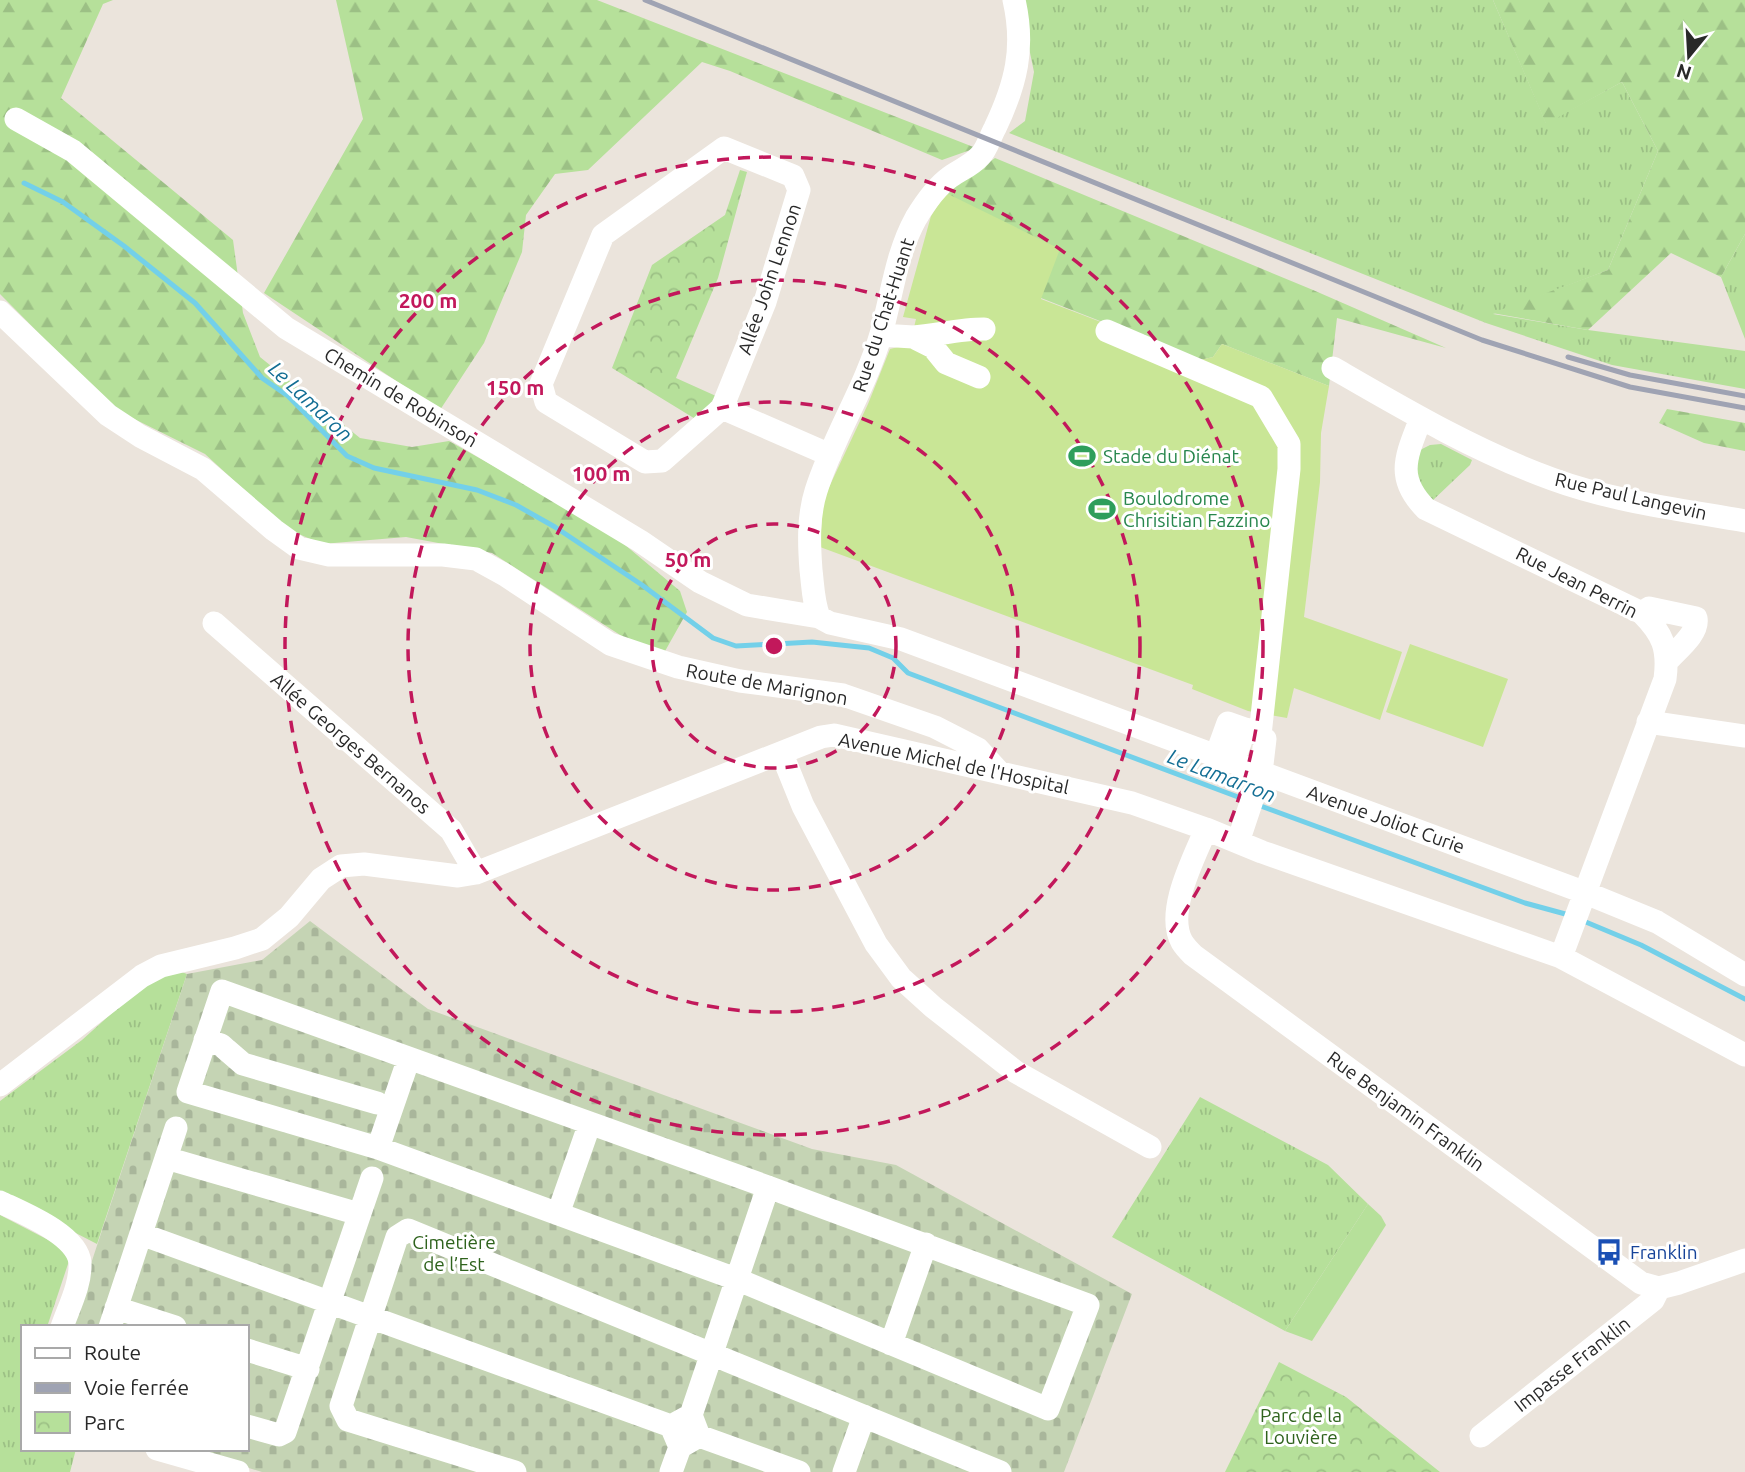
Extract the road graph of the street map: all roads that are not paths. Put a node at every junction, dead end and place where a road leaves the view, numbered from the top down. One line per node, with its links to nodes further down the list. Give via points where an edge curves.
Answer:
1 (1014, 0): 6 (street, Rue du Chat-Huant, via 1020,47 1004,109 982,154 934,192 916,218 899,257)
2 (16, 119): 15 (street, Chemin de Robinson, via 74,151 286,328 730,599)
3 (0, 312): 23 (street, Route de Marignon, via 108,415 203,469 299,548 329,555 476,559 610,644 678,667 740,681 843,695 935,727 978,748)
4 (984, 329): 7 (street)
5 (1107, 331): 19 (street, via 1261,397 1289,444 1284,521)
6 (881, 335): 7 (street); 12 (street, Rue du Chat-Huant)
7 (913, 337): 9 (street, via 933,347 952,369)
8 (1333, 368): 11 (street, Rue Paul Langevin)
9 (979, 377)
10 (722, 408): 10 (street, Allée John Lennon, via 765,302 799,190 793,176 724,148 603,235 541,384 546,402 645,462 662,461); 12 (street)
11 (1421, 418): 13 (street, Rue Paul Langevin, via 1553,480); 14 (street, Rue Jean Perrin, via 1405,465 1406,481 1426,509)
12 (830, 455): 15 (street, Rue du Chat-Huant, via 815,493 810,523)
13 (1745, 521)
14 (1642, 613): 17 (street, Rue Jean Perrin, via 1663,640); 17 (street, via 1648,608 1696,618 1695,630)
15 (819, 617): 22 (street, Avenue Joliot Curie, via 901,639)
16 (214, 622): 27 (street, Allée Georges Bernanos, via 451,831)
17 (1668, 660): 18 (street)
18 (1648, 722): 20 (street); 28 (street)
19 (1253, 732): 22 (street, via 1228,723); 24 (street, via 1265,739)
20 (1745, 736)
21 (782, 754): 23 (street, Avenue Michel de l'Hospital, via 834,735); 27 (street, Avenue Michel de l'Hospital); 38 (street, via 803,806 870,933 901,978 1016,1072)
22 (1225, 759): 24 (street, Avenue Joliot Curie)
23 (999, 772): 25 (street, Avenue Michel de l'Hospital, via 1132,803)
24 (1259, 781): 26 (street); 28 (street, Avenue Joliot Curie)
25 (1206, 829): 26 (street, Avenue Michel de l'Hospital); 50 (street, Rue Benjamin Franklin, via 1181,892 1177,918 1181,940 1193,955 1642,1283)
26 (1238, 842): 29 (street, Avenue Michel de l'Hospital)
27 (476, 873): 34 (street, Avenue Michel de l'Hospital, via 458,876 364,864 341,866 321,879 289,917 262,939 161,966 142,976)
28 (1582, 902): 29 (street); 30 (street, Avenue Joliot Curie, via 1657,922)
29 (1561, 957): 32 (street, Avenue Michel de l'Hospital)
30 (1745, 975)
31 (205, 1040): 33 (street, via 222,991); 35 (street, via 221,1045 243,1064); 39 (street, via 188,1092)
32 (1745, 1055)
33 (409, 1058): 36 (street); 39 (street)
34 (0, 1085)
35 (377, 1103)
36 (590, 1123): 42 (street); 45 (street)
37 (176, 1128): 40 (street)
38 (1150, 1147)
39 (378, 1148): 45 (street)
40 (166, 1158): 44 (street); 46 (street)
41 (372, 1178): 44 (street)
42 (768, 1187): 47 (street); 49 (street)
43 (0, 1202): 54 (street, via 64,1237 76,1250 79,1278)
44 (359, 1214): 51 (street)
45 (558, 1214): 49 (street)
46 (141, 1234): 51 (street); 52 (street)
47 (926, 1244): 56 (street); 56 (street, via 1088,1305 1048,1409)
48 (1745, 1260): 50 (street)
49 (736, 1279): 56 (street); 58 (street)
50 (1658, 1288): 63 (street, Impasse Franklin, via 1653,1300)
51 (330, 1302): 53 (street); 59 (street)
52 (113, 1317): 55 (street)
53 (371, 1317): 58 (street, via 397,1237 408,1230); 62 (street); 66 (street, via 341,1406 348,1420)
54 (63, 1325)
55 (163, 1325)
56 (891, 1344)
57 (248, 1350): 59 (street)
58 (711, 1354): 60 (street); 62 (street)
59 (308, 1369): 61 (street, via 285,1432 279,1435)
60 (864, 1416): 69 (street); 70 (street)
61 (248, 1426)
62 (685, 1431): 67 (street); 68 (street)
63 (1481, 1436)
64 (164, 1451): 65 (street)
65 (238, 1472)
66 (515, 1472)
67 (671, 1472)
68 (799, 1472)
69 (844, 1472)
70 (1000, 1472)

